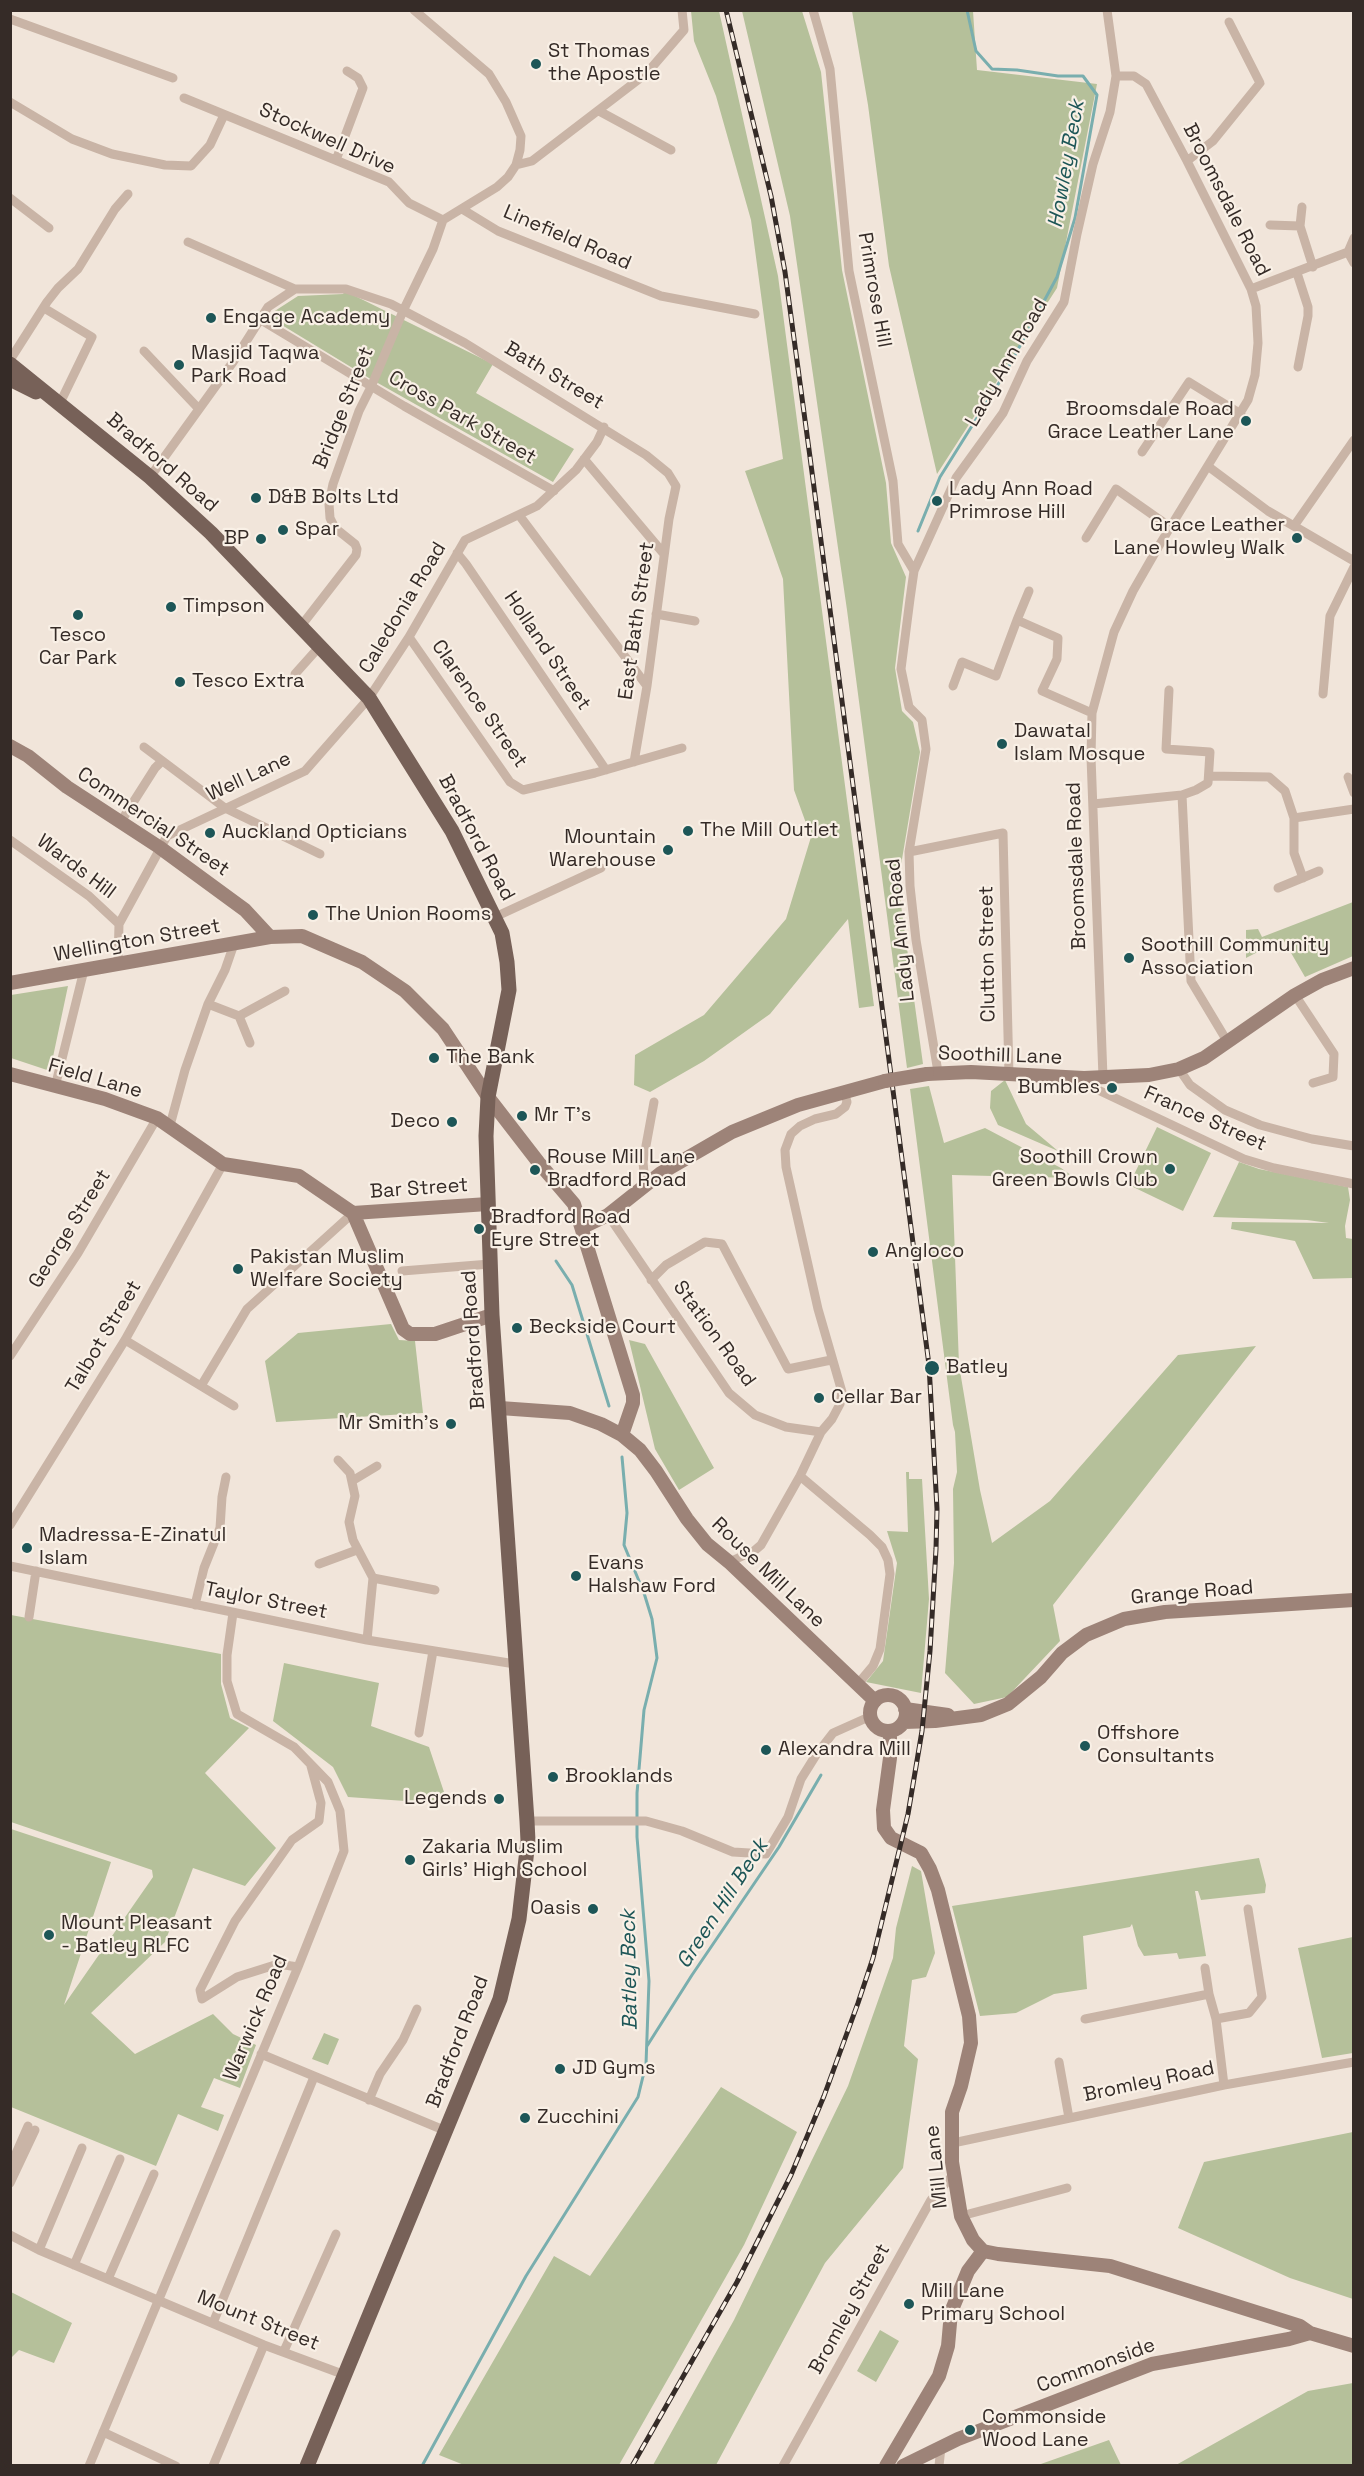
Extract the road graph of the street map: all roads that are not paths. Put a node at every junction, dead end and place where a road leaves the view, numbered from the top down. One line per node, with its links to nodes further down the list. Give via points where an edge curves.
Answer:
1 (682, 10): 12 (street, via 684,30 647,73)
2 (813, 10): 63 (street, Primrose Hill, via 830,69 849,271 894,481 898,544)
3 (414, 11): 17 (street, via 489,74 520,136)
4 (1107, 11): 8 (street, Lady Ann Road)
5 (10, 19): 9 (street)
6 (1229, 22): 16 (street, via 1260,83 1213,141)
7 (347, 70): 15 (street, via 363,88)
8 (1116, 76): 16 (street, Broomsdale Road, via 1134,76 1146,84); 63 (street, Lady Ann Road, via 1064,302 1027,361 1003,413 956,477)
9 (173, 78)
10 (184, 98): 13 (street, Stockwell Drive)
11 (10, 102): 13 (street, via 72,139 112,154 165,165 191,166 210,145)
12 (599, 111): 14 (street); 17 (street, via 532,161)
13 (224, 115): 15 (street, Stockwell Drive)
14 (671, 150)
15 (336, 160): 22 (street, Stockwell Drive, via 389,182 409,202)
16 (1187, 161): 33 (street, Broomsdale Road)
17 (516, 165): 21 (street, via 497,187)
18 (128, 194): 34 (street, via 78,269)
19 (10, 198): 25 (street)
20 (1302, 207): 24 (street)
21 (462, 209): 22 (street); 36 (street, Linefield Road, via 498,231 661,296)
22 (443, 220): 35 (street, Bridge Street)
23 (1270, 225): 24 (street)
24 (1300, 226): 30 (street)
25 (49, 228)
26 (1353, 238): 28 (street)
27 (188, 242): 32 (street)
28 (1348, 252): 29 (street); 30 (street)
29 (1353, 263)
30 (1312, 267): 31 (street)
31 (1297, 273): 33 (street); 41 (street, via 1308,307)
32 (295, 289): 35 (street, Bath Street, via 346,289); 37 (street, via 268,307)
33 (1251, 289): 46 (street, Broomsdale Road, via 1258,324 1257,362 1253,386)
34 (44, 308): 39 (street); 44 (street, via 92,337)
35 (403, 311): 43 (street, Bridge Street); 47 (street, Bath Street, via 465,343)
36 (755, 314)
37 (261, 320): 43 (street, Cross Park Street); 45 (street)
38 (144, 351): 45 (street)
39 (10, 360)
40 (10, 364): 44 (main road, Bradford Road)
41 (1298, 367)
42 (10, 379): 44 (main road)
43 (371, 387): 54 (street, Cross Park Street); 68 (street, Bridge Street, via 345,446 329,504 335,528 355,544 356,555)
44 (60, 403): 52 (main road, Bradford Road)
45 (198, 408): 52 (street)
46 (1241, 414): 49 (street, via 1189,382); 51 (street, Broomsdale Road)
47 (604, 428): 50 (street, Caledonia Road); 53 (street, Bath Street, via 646,454 668,473)
48 (1353, 440): 56 (street)
49 (1142, 452)
50 (584, 459): 54 (street, Caledonia Road); 60 (street)
51 (1209, 467): 56 (street, via 1268,511); 57 (street, Broomsdale Road)
52 (150, 477): 68 (main road, Bradford Road)
53 (676, 486): 60 (street, East Bath Street)
54 (554, 491): 55 (street, Caledonia Road)
55 (519, 515): 59 (street, Caledonia Road, via 465,540); 72 (street)
56 (1294, 525): 61 (street)
57 (1170, 527): 58 (street, via 1116,489); 77 (street, Broomsdale Road, via 1114,632)
58 (1086, 538)
59 (457, 554): 69 (street, Caledonia Road); 83 (street, Holland Street)
60 (664, 554): 65 (street, East Bath Street)
61 (1353, 561)
62 (1353, 567): 75 (street, via 1330,616)
63 (914, 571): 95 (street, Lady Ann Road, via 901,669 909,708 921,720 926,749)
64 (1029, 591): 66 (street)
65 (656, 614): 67 (street); 72 (street, East Bath Street)
66 (1017, 620): 73 (street, via 996,676 962,662); 77 (street, via 1058,638 1057,659 1042,691)
67 (695, 621)
68 (301, 626): 70 (main road, Bradford Road)
69 (409, 637): 76 (street, Caledonia Road); 83 (street, Clarence Street, via 510,782 523,790)
70 (320, 646): 71 (street); 76 (main road, Bradford Road)
71 (295, 674)
72 (647, 686): 82 (street, East Bath Street)
73 (953, 686)
74 (1169, 690): 84 (street, via 1166,749 1210,752)
75 (1323, 694)
76 (369, 698): 89 (street, Well Lane, via 305,771); 101 (main road, Bradford Road, via 452,831)
77 (1092, 713): 88 (street, Broomsdale Road)
78 (144, 747): 81 (street)
79 (682, 748): 82 (street)
80 (12, 750): 92 (street, Commercial Street, via 28,756)
81 (162, 761): 89 (street); 92 (street)
82 (634, 762): 83 (street)
83 (606, 770)
84 (1209, 776): 87 (street, via 1208,783); 91 (street, via 1269,777 1285,790)
85 (1348, 777): 86 (street)
86 (1353, 794)
87 (1182, 795): 88 (street); 113 (street, via 1191,981)
88 (1093, 804): 119 (street, Broomsdale Road)
89 (225, 808): 94 (street, Well Lane, via 166,836); 96 (street)
90 (1353, 809): 91 (street)
91 (1294, 818): 99 (street, via 1294,853)
92 (120, 823): 94 (street, Commercial Street)
93 (10, 840): 102 (street, Wards Hill, via 89,896)
94 (159, 847): 102 (street); 103 (street, Commercial Street, via 245,910)
95 (909, 852): 116 (street, Lady Ann Road); 118 (street, Clutton Street, via 1003,833)
96 (320, 854)
97 (601, 868): 101 (street)
98 (1320, 871): 99 (street)
99 (1303, 878): 100 (street)
100 (1278, 888)
101 (495, 917): 124 (main road, Bradford Road, via 502,933 509,990)
102 (119, 924): 105 (street)
103 (270, 937): 104 (street, Wellington Street); 124 (street, Wellington Street, via 302,936 362,963 405,991 443,1029)
104 (234, 944): 105 (street, Wellington Street); 111 (street)
105 (118, 963): 107 (street, Wellington Street)
106 (1353, 968): 110 (street, Soothill Lane)
107 (84, 970): 108 (street, Wellington Street); 122 (street)
108 (10, 983)
109 (285, 991): 112 (street)
110 (1295, 995): 113 (street, Soothill Lane); 121 (street, via 1334,1054 1333,1077)
111 (208, 1004): 112 (street); 127 (street)
112 (239, 1016): 114 (street)
113 (1227, 1041): 115 (street, Soothill Lane, via 1204,1058)
114 (250, 1043)
115 (1179, 1069): 119 (street, Soothill Lane); 128 (street, via 1190,1085 1225,1110 1291,1134)
116 (932, 1073): 118 (street, Soothill Lane); 123 (street, Soothill Lane, bridge)
117 (10, 1074): 122 (street, Field Lane)
118 (1009, 1075): 120 (street, Soothill Lane)
119 (1103, 1077): 120 (street, Soothill Lane)
120 (1084, 1078): 130 (street, France Street, via 1096,1089 1244,1159)
121 (1313, 1083)
122 (54, 1087): 126 (street, Field Lane, via 105,1099)
123 (844, 1091): 131 (street, Soothill Lane, via 732,1132); 142 (street, via 845,1107 800,1126 791,1134 785,1150)
124 (488, 1097): 132 (main road, Bradford Road); 135 (street, via 574,1204)
125 (654, 1102): 131 (street, via 643,1161)
126 (157, 1118): 127 (street, Field Lane); 141 (street, George Street, via 78,1253)
127 (169, 1129): 129 (street, Field Lane)
128 (1353, 1146)
129 (223, 1164): 133 (street, Field Lane, via 299,1176); 140 (street, Talbot Street)
130 (1353, 1184)
131 (645, 1185): 134 (street, Soothill Lane)
132 (488, 1204): 133 (street, Bar Street); 136 (main road, Bradford Road)
133 (353, 1213): 139 (street, via 403,1329 410,1334 435,1334); 143 (street, via 247,1309)
134 (608, 1215): 135 (street, Soothill Lane); 138 (street, Station Road)
135 (583, 1227): 147 (street, via 633,1395)
136 (490, 1264): 137 (street); 139 (main road, Bradford Road)
137 (402, 1271)
138 (651, 1280): 142 (street, via 705,1242 722,1244 788,1369); 146 (street, Station Road, via 729,1393 755,1415 786,1427)
139 (492, 1315): 145 (main road, Bradford Road)
140 (125, 1340): 143 (street); 153 (street, Talbot Street)
141 (10, 1356)
142 (831, 1360): 146 (street, via 842,1392 840,1404)
143 (201, 1386): 144 (street)
144 (234, 1406)
145 (500, 1408): 147 (street, Rouse Mill Lane, via 570,1413); 167 (main road, Bradford Road)
146 (821, 1432): 150 (street)
147 (622, 1435): 155 (street, Rouse Mill Lane, via 651,1464 707,1544)
148 (338, 1460): 152 (street)
149 (377, 1466): 152 (street)
150 (800, 1476): 155 (street, via 761,1545); 168 (street, via 870,1535 888,1560 890,1574 880,1649)
151 (226, 1477): 162 (street, via 220,1528)
152 (352, 1481): 154 (street, via 355,1496 349,1522)
153 (10, 1525)
154 (357, 1550): 156 (street); 159 (street)
155 (729, 1562): 168 (street, Rouse Mill Lane)
156 (319, 1564)
157 (10, 1566): 158 (street, Taylor Street)
158 (36, 1571): 162 (street, Taylor Street); 164 (street)
159 (373, 1578): 160 (street); 165 (street)
160 (435, 1590)
161 (1353, 1600): 170 (street, Grange Road, via 1124,1618 1086,1635 1008,1704 958,1719 938,1712)
162 (195, 1605): 163 (street, Taylor Street)
163 (233, 1613): 165 (street, Taylor Street); 174 (street, Warwick Road, via 227,1681 237,1714 294,1747)
164 (29, 1617)
165 (367, 1640): 166 (street, Taylor Street)
166 (433, 1651): 167 (street, Taylor Street); 173 (street)
167 (515, 1664): 175 (main road, Bradford Road)
168 (857, 1685): 169 (street, Rouse Mill Lane)
169 (875, 1701): 170 (street, via 884,1696 895,1697); 171 (street)
170 (904, 1715): 172 (street)
171 (871, 1716): 172 (street, via 880,1729); 175 (street, via 833,1733 816,1755 801,1779 789,1817 766,1854 732,1852 646,1821)
172 (890, 1731): 191 (street, Mill Lane, via 884,1828 891,1838 921,1853 930,1869 969,2016 971,2043 951,2112)
173 (418, 1733)
174 (310, 1763): 177 (street, Warwick Road, via 327,1782 340,1811 344,1851); 177 (street, via 321,1803 319,1821 292,1840 235,1921 200,1990 202,1999 237,1977 278,1964)
175 (527, 1821): 190 (main road, Bradford Road, via 519,1919 504,1988)
176 (1251, 1906): 182 (street, via 1262,1996 1249,2013)
177 (298, 1966): 183 (street, Warwick Road)
178 (1205, 1968): 179 (street)
179 (1209, 1994): 181 (street); 182 (street)
180 (417, 2009): 188 (street)
181 (1085, 2019)
182 (1216, 2019): 187 (street)
183 (261, 2054): 186 (street); 206 (street, Warwick Road)
184 (1059, 2062): 189 (street)
185 (1353, 2062): 187 (street, Bromley Road)
186 (314, 2077): 188 (street); 207 (street)
187 (1224, 2085): 189 (street, Bromley Road)
188 (369, 2100): 190 (street)
189 (1069, 2118): 191 (street, Bromley Road)
190 (446, 2132): 212 (main road, Bradford Road)
191 (952, 2143): 196 (street, Mill Lane)
192 (82, 2148): 202 (street)
193 (120, 2159): 204 (street)
194 (10, 2167): 197 (street, via 32,2128)
195 (154, 2174): 205 (street)
196 (954, 2174): 199 (street, Mill Lane); 219 (street, Bromley Street, via 931,2200)
197 (10, 2183)
198 (1067, 2188): 199 (street)
199 (961, 2216): 203 (street, Mill Lane)
200 (336, 2234): 211 (street)
201 (10, 2235): 202 (street, Mount Street)
202 (39, 2250): 204 (street, Mount Street)
203 (983, 2251): 208 (street, via 1110,2266 1300,2326); 220 (street, via 968,2271 951,2312 948,2346 939,2376)
204 (74, 2265): 205 (street, Mount Street)
205 (108, 2279): 206 (street, Mount Street)
206 (159, 2301): 207 (street, Mount Street); 213 (street, Warwick Road)
207 (213, 2323): 209 (street, Mount Street)
208 (1310, 2333): 210 (street); 214 (street, Commonside, via 1152,2364)
209 (264, 2345): 211 (street, Mount Street); 217 (street)
210 (1353, 2346)
211 (284, 2351): 212 (street, Mount Street)
212 (345, 2375): 218 (main road, Bradford Road)
213 (103, 2432): 215 (street, Warwick Road); 216 (street)
214 (941, 2447): 221 (street, Commonside); 222 (street)
215 (89, 2466)
216 (176, 2466)
217 (213, 2466)
218 (307, 2466)
219 (783, 2466)
220 (886, 2466)
221 (903, 2466)
222 (939, 2466)

